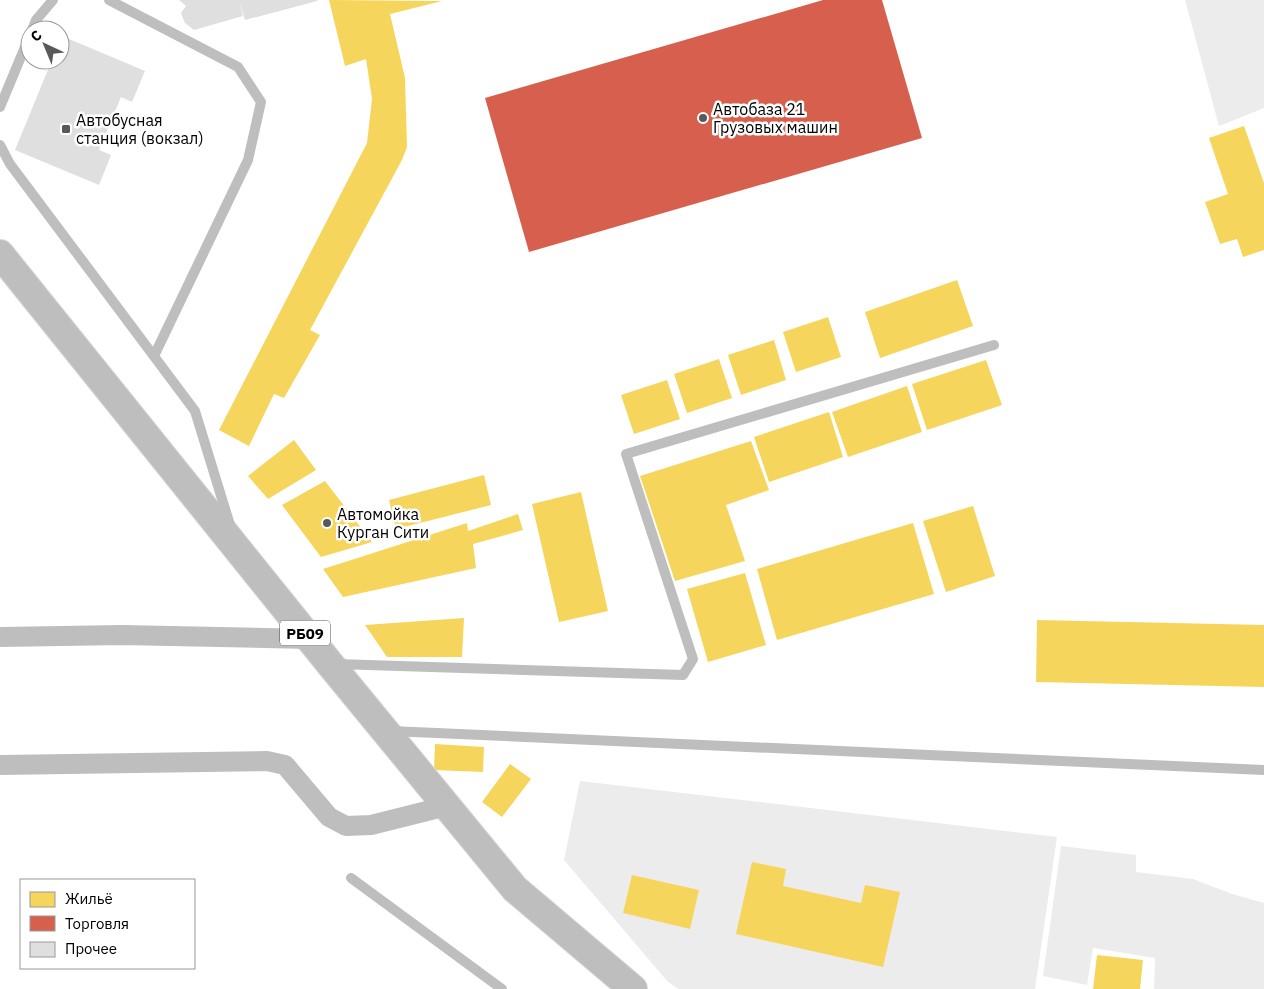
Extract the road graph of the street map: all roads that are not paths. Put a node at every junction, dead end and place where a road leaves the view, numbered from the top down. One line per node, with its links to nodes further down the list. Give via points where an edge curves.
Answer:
1 (53, 0): 3 (lane)
2 (109, 0): 9 (lane, via 238,66 261,102 248,160)
3 (36, 20)
4 (20, 59): 5 (lane)
5 (0, 107)
6 (0, 145): 9 (lane, via 10,164)
7 (0, 254): 10 (highway, РБ09)
8 (994, 345): 13 (lane, via 626,454 694,659 683,675)
9 (154, 356): 10 (lane, via 195,411)
10 (238, 550): 12 (highway, РБ09)
11 (0, 637): 12 (street, via 122,635)
12 (310, 639): 13 (highway, РБ09)
13 (330, 664): 14 (highway, РБ09)
14 (384, 731): 16 (lane); 17 (highway, РБ09)
15 (0, 765): 17 (street, via 267,761 285,766 329,817 346,826 371,825)
16 (1264, 770)
17 (447, 806): 20 (highway, РБ09, via 515,889)
18 (351, 878): 19 (lane)
19 (502, 989)
20 (633, 989)

